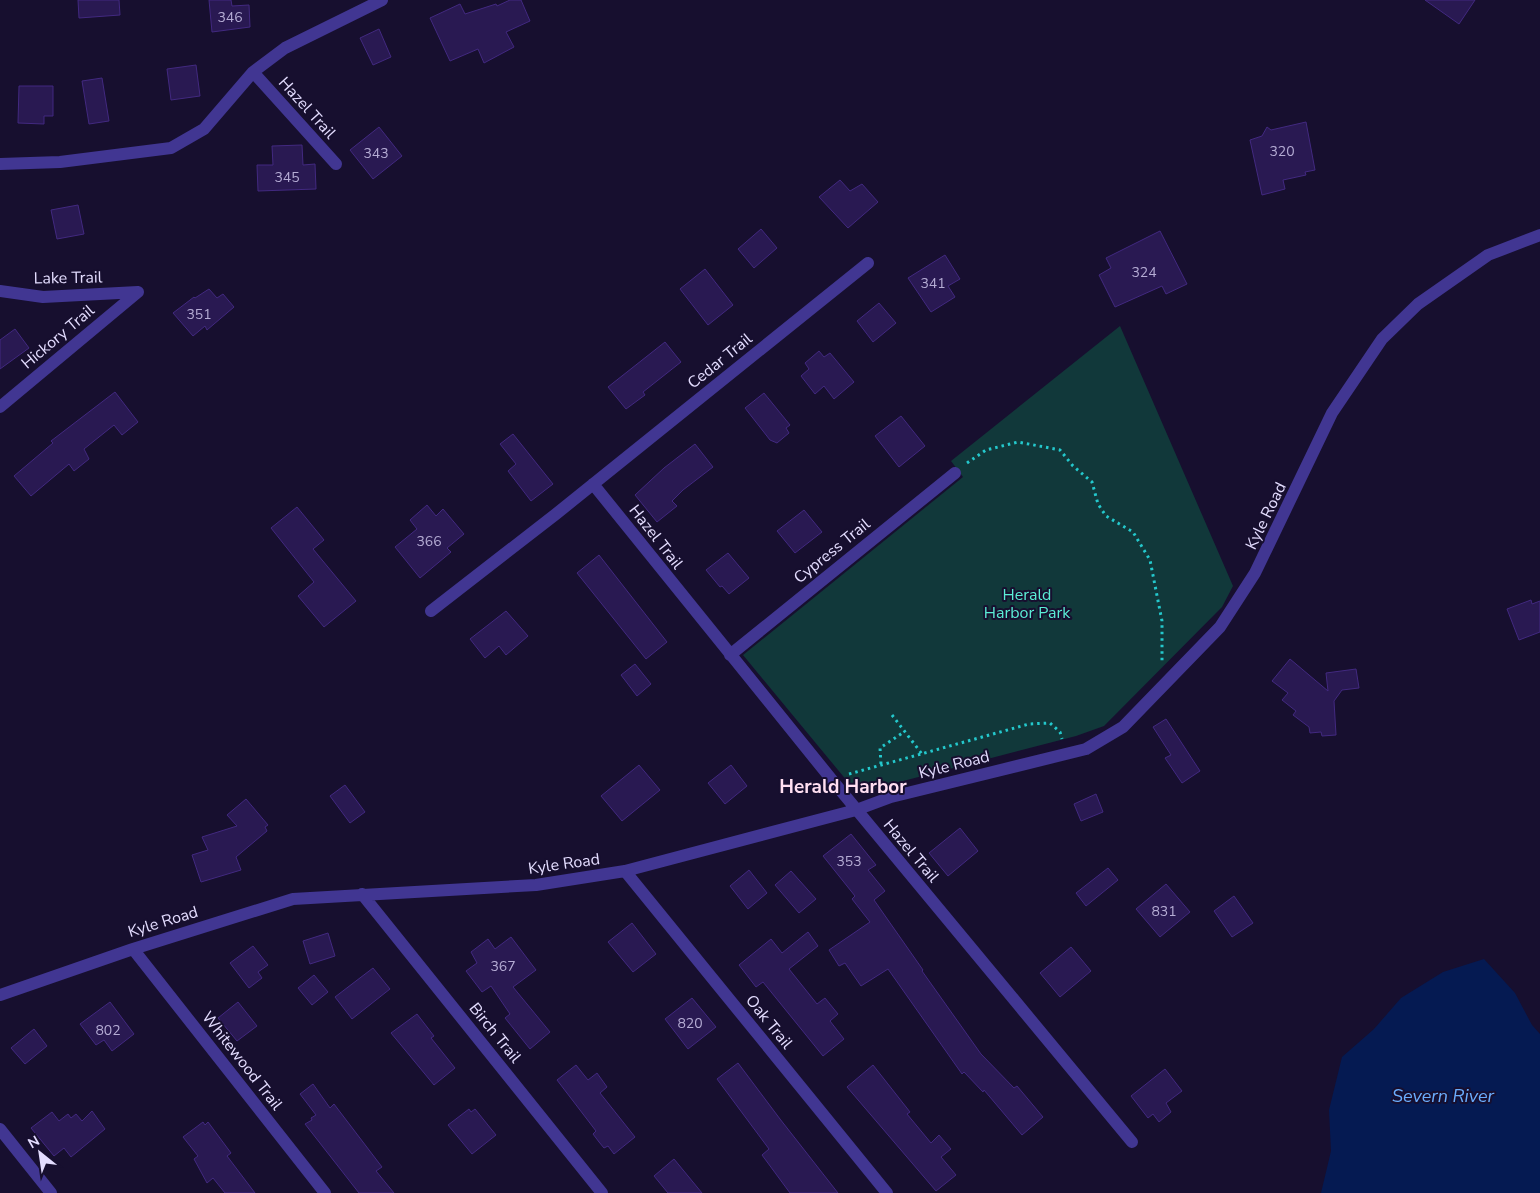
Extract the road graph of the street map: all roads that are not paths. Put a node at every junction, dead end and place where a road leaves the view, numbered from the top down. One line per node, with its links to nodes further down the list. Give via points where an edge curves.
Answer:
1 (382, 0): 2 (street, via 285,48)
2 (253, 72): 3 (street, via 204,129 171,148 60,162); 4 (street, Hazel Trail)
3 (0, 164)
4 (336, 164)
5 (1540, 235): 14 (street, Kyle Road, via 1488,255 1418,304 1382,339 1332,413 1255,574 1220,628 1124,727 1086,749 891,798)
6 (868, 263): 11 (street, Cedar Trail)
7 (0, 291): 8 (street, Lake Trail, via 43,297)
8 (138, 292): 9 (street, Hickory Trail)
9 (0, 407)
10 (955, 473): 13 (street, Cypress Trail)
11 (593, 484): 12 (street, Cedar Trail); 13 (street, Hazel Trail)
12 (431, 611)
13 (730, 655): 14 (street, Hazel Trail)
14 (856, 810): 15 (street, Kyle Road); 20 (street, Hazel Trail)
15 (625, 871): 16 (street, Kyle Road, via 536,886); 24 (street, Oak Trail)
16 (362, 894): 17 (street, Kyle Road, via 292,899); 23 (street, Birch Trail)
17 (133, 948): 18 (street, Kyle Road); 22 (street, Whitewood Trail)
18 (0, 994)
19 (0, 1129): 21 (street)
20 (1132, 1142)
21 (51, 1193)
22 (326, 1193)
23 (602, 1193)
24 (887, 1193)

